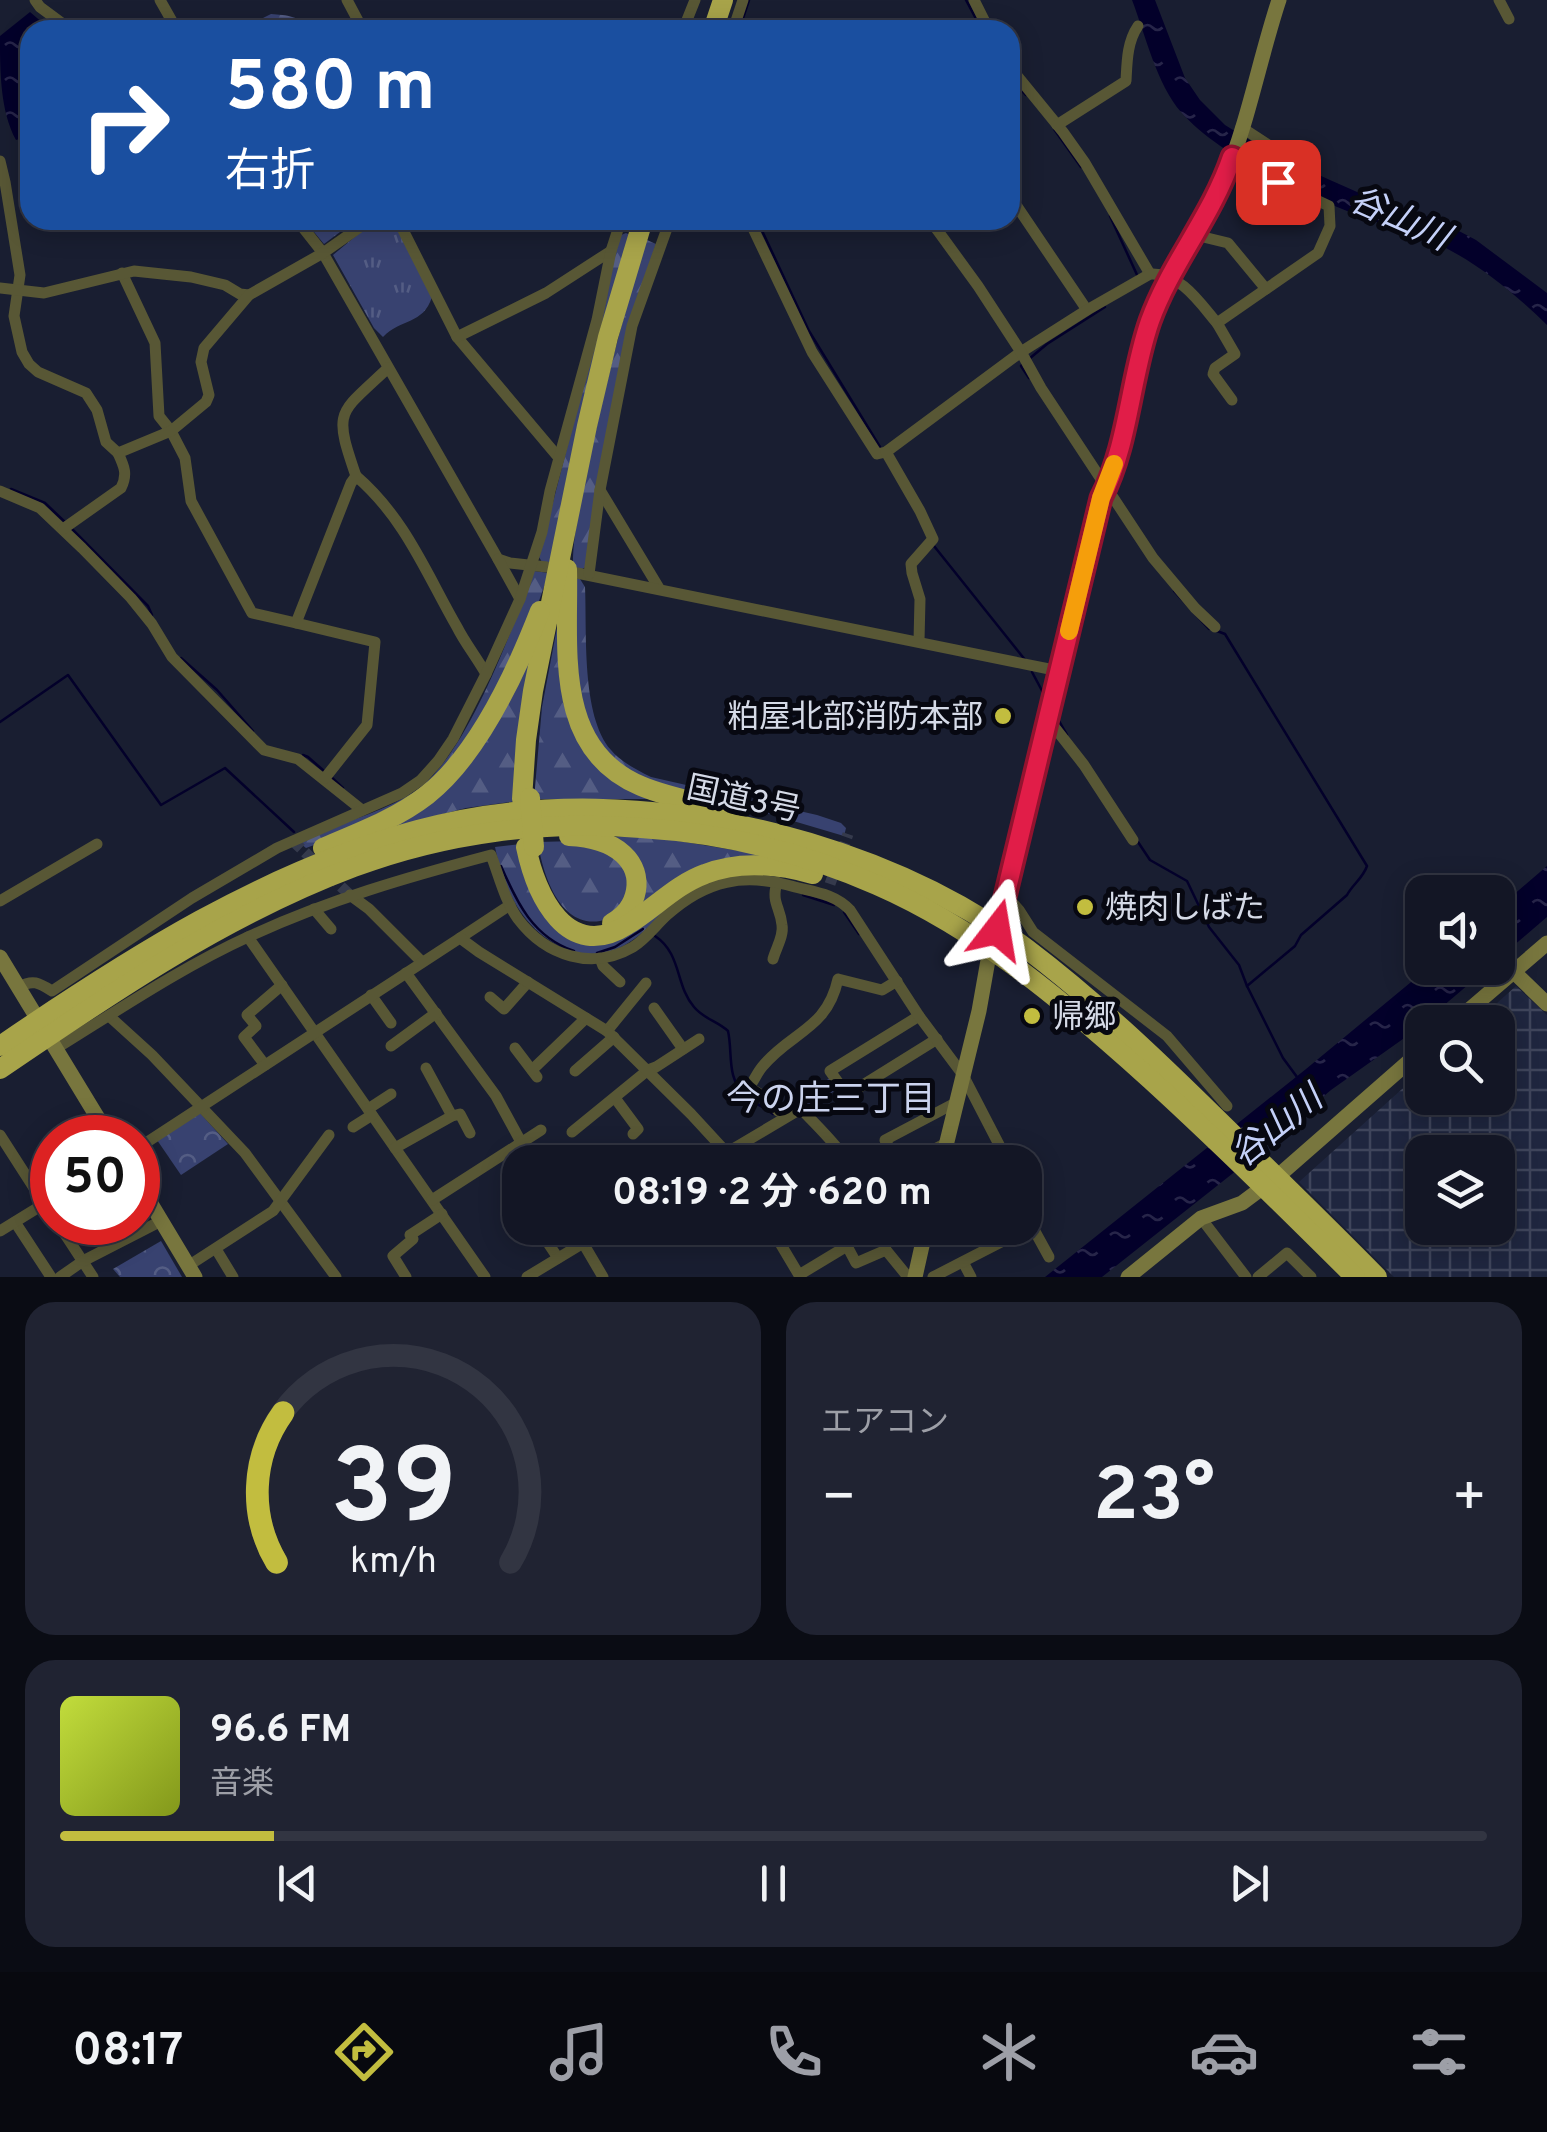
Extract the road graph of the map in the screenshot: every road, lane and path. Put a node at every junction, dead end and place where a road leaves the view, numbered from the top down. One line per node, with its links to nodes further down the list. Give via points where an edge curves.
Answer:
1 (35, 0): 6 (street)
2 (720, 0): 7 (highway)
3 (1279, 0): 12 (main road)
4 (1499, 0): 5 (street)
5 (1509, 19)
6 (58, 20)
7 (704, 20)
8 (1138, 26): 11 (street, via 1128,48 1126,81)
9 (1020, 81): 10 (street)
10 (1022, 84): 11 (street)
11 (1057, 124): 29 (street)
12 (1241, 127): 13 (main road); 15 (street)
13 (1232, 156): 25 (main road); 32 (street, via 1329,206 1330,226 1318,253)
14 (0, 161): 33 (street)
15 (1297, 162)
16 (1020, 211): 35 (street)
17 (305, 230): 27 (street)
18 (356, 230): 27 (street)
19 (403, 230): 37 (street)
20 (634, 230): 26 (street)
21 (639, 230): 52 (highway)
22 (640, 230): 47 (street, via 632,326)
23 (754, 230): 42 (street, via 812,352 877,454)
24 (937, 230): 38 (street)
25 (1195, 235): 30 (main road); 32 (street, via 1228,243)
26 (611, 251): 37 (street); 44 (street)
27 (323, 253): 34 (street); 39 (street)
28 (122, 272): 33 (street, via 44,293); 34 (street, via 191,276); 41 (street, via 155,342 159,416)
29 (1150, 274): 30 (street); 35 (street)
30 (1169, 276): 36 (street); 46 (main road, via 1146,334)
31 (0, 288): 33 (street)
32 (1266, 289): 36 (street)
33 (19, 291): 43 (street, via 14,316 29,364 86,393 106,442)
34 (249, 295): 41 (street, via 204,348 206,402)
35 (1087, 310): 38 (street)
36 (1217, 323): 40 (street, via 1235,354 1214,374)
37 (458, 337): 44 (street)
38 (1021, 352): 42 (street); 46 (street)
39 (388, 368): 45 (street, via 342,417); 50 (street)
40 (1232, 400)
41 (171, 432): 43 (street); 56 (street, via 185,458 191,501 252,612)
42 (886, 452): 58 (street, via 933,539 912,564)
43 (118, 453): 49 (street, via 126,468 121,488)
44 (559, 458): 51 (street)
45 (356, 476): 56 (street); 60 (street, via 392,513)
46 (1107, 485): 57 (street, via 1153,558); 59 (main road)
47 (600, 490): 53 (street); 54 (street)
48 (0, 491): 49 (street, via 40,508)
49 (63, 529): 62 (street, via 132,598 172,657 264,750 298,759)
50 (498, 559): 51 (street); 55 (street)
51 (531, 564): 52 (street); 55 (street)
52 (561, 564): 53 (street); 64 (highway, via 571,694 593,748 640,786 762,819); 68 (highway, via 526,740); 74 (highway, via 488,720 440,784 396,815 266,875)
53 (589, 574): 54 (street)
54 (659, 588): 58 (street)
55 (520, 598): 60 (street)
56 (296, 622): 62 (street, via 375,642 367,724)
57 (1215, 627)
58 (919, 641): 59 (street)
59 (1059, 671): 61 (main road)
60 (486, 674): 63 (street, via 453,739 421,780)
61 (1048, 720): 65 (street); 72 (main road)
62 (325, 778): 63 (street)
63 (362, 810): 95 (street, via 277,848 52,991 36,982)
64 (800, 840): 74 (highway, 国道3号, via 645,810 508,814 420,829 354,850); 80 (highway, 国道3号, via 907,878)
65 (1133, 840)
66 (444, 842): 68 (highway, via 592,839 620,851 631,864 637,880 631,906 600,926 573,921 548,894); 70 (highway, 国道3号, via 558,826 656,829 768,848); 107 (highway, 国道3号, via 326,878 248,914)
67 (97, 844): 73 (street)
68 (530, 847): 70 (highway, via 534,882 552,913 592,936 618,930 703,874 734,866 774,866)
69 (776, 882): 83 (street, via 741,878 691,895 635,946); 84 (street, via 783,931); 91 (street, via 828,889 850,910)
70 (878, 886): 80 (highway, 国道3号)
71 (350, 895): 75 (street, via 491,856); 76 (street); 85 (street)
72 (1006, 896): 80 (main road); 130 (street, via 1033,932 1167,1036)
73 (0, 901)
74 (237, 901): 107 (highway, 国道3号, via 113,970)
75 (510, 905): 79 (street); 83 (street, via 553,950 570,958)
76 (314, 908): 77 (street); 78 (street)
77 (331, 929)
78 (248, 937): 93 (street); 102 (street)
79 (460, 938): 85 (street); 89 (street)
80 (994, 939): 121 (main road); 130 (highway, 国道3号, via 1062,1002)
81 (1547, 943): 86 (main road)
82 (0, 957): 95 (main road)
83 (600, 958): 90 (street)
84 (773, 959)
85 (422, 962): 87 (street)
86 (1515, 971)
87 (406, 972): 96 (street); 101 (street)
88 (1515, 973): 98 (main road)
89 (528, 982): 97 (street, via 504,1009); 104 (street)
90 (620, 982)
91 (896, 982): 103 (street); 126 (street, via 882,990 838,979 823,1015 764,1065 749,1088)
92 (646, 983): 108 (street)
93 (282, 985): 106 (street); 116 (street, via 247,1014 256,1026 244,1037)
94 (1498, 985): 99 (main road)
95 (18, 987): 107 (main road)
96 (372, 995): 105 (street); 106 (street)
97 (490, 997)
98 (1547, 1004)
99 (1474, 1005)
100 (654, 1008): 114 (street)
101 (436, 1014): 112 (street); 139 (street)
102 (110, 1016): 107 (street); 125 (street)
103 (919, 1016): 110 (street); 110 (street, via 830,1071 847,1095)
104 (586, 1018): 108 (street); 113 (street, via 535,1074)
105 (392, 1023)
106 (315, 1032): 116 (street); 127 (street)
107 (48, 1034): 111 (highway, 国道3号); 118 (highway, 国道3号); 128 (main road)
108 (611, 1034): 119 (street); 120 (street)
109 (699, 1038): 114 (street)
110 (937, 1039): 121 (street)
111 (0, 1046)
112 (391, 1046)
113 (514, 1048)
114 (684, 1048): 119 (street)
115 (1405, 1063): 148 (main road)
116 (264, 1065): 125 (street)
117 (426, 1068): 129 (street)
118 (0, 1069)
119 (648, 1070): 123 (street); 141 (street)
120 (575, 1071)
121 (963, 1075): 124 (main road); 146 (street)
122 (392, 1094): 127 (street)
123 (614, 1098): 133 (street); 136 (street, via 638,1129)
124 (957, 1102): 140 (main road); 144 (street, via 885,1140)
125 (199, 1107): 134 (street); 151 (street, via 246,1152)
126 (778, 1111)
127 (370, 1112): 131 (street); 147 (street)
128 (96, 1115)
129 (452, 1116): 135 (street, via 460,1114); 147 (street)
130 (1215, 1118): 148 (highway, 国道3号)
131 (354, 1127)
132 (542, 1130): 139 (street)
133 (572, 1132)
134 (160, 1133)
135 (470, 1133)
136 (633, 1134)
137 (0, 1135): 149 (street)
138 (329, 1135): 151 (street)
139 (521, 1142): 150 (street)
140 (946, 1143): 145 (street)
141 (718, 1145)
142 (746, 1145): 143 (street, via 797,1112)
143 (835, 1145)
144 (888, 1145)
145 (942, 1145)
146 (999, 1145)
147 (395, 1148): 150 (street)
148 (1264, 1175): 154 (main road, via 1242,1203); 192 (highway, 国道3号); 193 (highway, 国道3号)
149 (30, 1176)
150 (432, 1200): 153 (street)
151 (282, 1201): 167 (street); 180 (street)
152 (30, 1212): 156 (street)
153 (442, 1214): 181 (street, via 392,1256); 182 (street)
154 (1202, 1218): 174 (main road); 189 (street)
155 (161, 1221): 170 (street); 173 (main road)
156 (15, 1222): 157 (street); 176 (street)
157 (0, 1231)
158 (1042, 1244): 169 (street)
159 (72, 1245): 170 (street)
160 (546, 1245): 171 (street)
161 (580, 1245): 171 (street)
162 (584, 1245): 185 (street)
163 (781, 1245): 175 (street)
164 (884, 1245): 168 (street)
165 (921, 1245): 186 (main road)
166 (996, 1245): 172 (street)
167 (216, 1249): 173 (street); 179 (street)
168 (886, 1250): 175 (street, via 856,1263 847,1246); 186 (street)
169 (1049, 1256)
170 (83, 1261): 177 (street); 178 (street)
171 (553, 1261): 183 (street); 184 (street)
172 (964, 1262): 187 (street); 188 (street)
173 (192, 1271)
174 (1139, 1274)
175 (798, 1276)
176 (51, 1277)
177 (60, 1277)
178 (94, 1277)
179 (233, 1277)
180 (336, 1277)
181 (406, 1277)
182 (485, 1277)
183 (527, 1277)
184 (554, 1277)
185 (603, 1277)
186 (912, 1277)
187 (933, 1277)
188 (970, 1277)
189 (1246, 1277)
190 (1258, 1277): 191 (street, via 1287,1253)
191 (1312, 1277)
192 (1354, 1277)
193 (1377, 1277)

